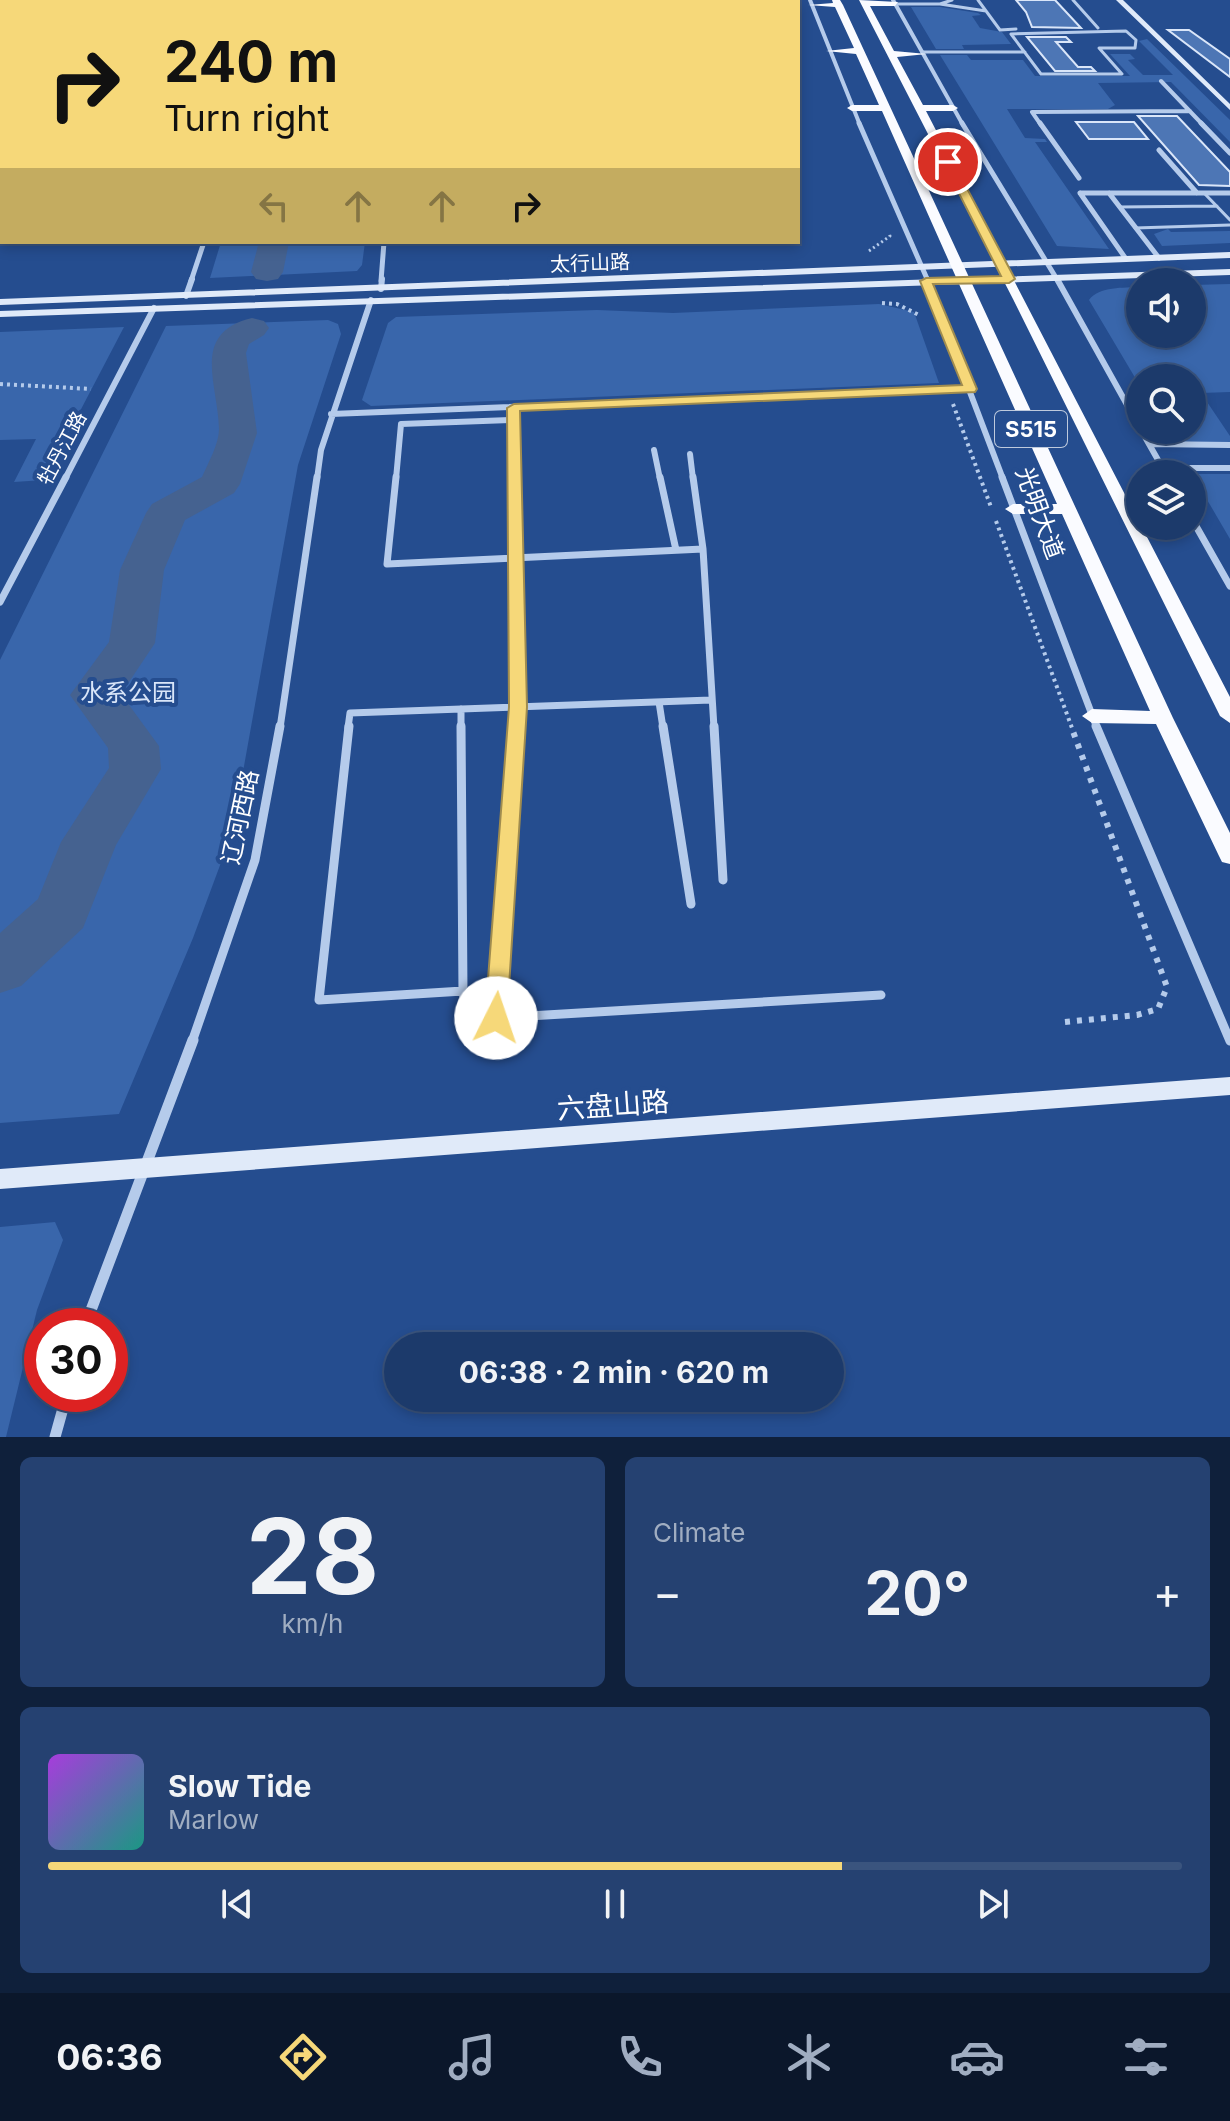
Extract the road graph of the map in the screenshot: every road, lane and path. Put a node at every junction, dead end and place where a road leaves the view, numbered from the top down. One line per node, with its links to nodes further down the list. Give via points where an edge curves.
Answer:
1 (952, 0): 9 (lane)
2 (978, 0): 10 (lane)
3 (1073, 0): 10 (lane, via 1098,28 1000,30)
4 (1119, 0): 21 (main road)
5 (864, 2): 6 (main road); 15 (main road, S515)
6 (894, 2): 9 (lane); 14 (street)
7 (811, 3): 8 (main road); 11 (street, 光明大道 / S515)
8 (837, 3): 12 (main road, 光明大道 / S515)
9 (940, 4): 10 (lane)
10 (986, 11)
11 (830, 51): 12 (main road); 17 (street, 光明大道 / S515)
12 (859, 51): 18 (main road, 光明大道 / S515)
13 (1025, 52): 13 (lane, via 1041,74 1122,74 1099,48 1135,48 1136,40 1126,31 1011,34); 14 (lane)
14 (922, 53): 15 (main road); 20 (street)
15 (892, 54): 19 (main road, S515)
16 (1161, 81): 22 (street)
17 (852, 108): 18 (main road); 42 (street, 光明大道 / S515)
18 (885, 108): 44 (main road, 光明大道 / S515)
19 (919, 108): 20 (main road); 41 (main road, S515)
20 (953, 108): 40 (street)
21 (1230, 108)
22 (1190, 111): 24 (street); 25 (street, via 1032,112)
23 (1159, 150): 27 (street)
24 (1230, 153)
25 (1079, 178)
26 (1109, 193): 27 (street); 30 (street); 39 (street, via 1080,193)
27 (1200, 193): 28 (street); 29 (lane)
28 (1230, 193)
29 (1217, 206): 30 (lane); 31 (lane)
30 (1119, 207): 32 (street)
31 (1230, 223): 32 (lane)
32 (1135, 228): 38 (street)
33 (203, 244): 49 (street)
34 (384, 244): 48 (street)
35 (882, 244): 36 (path)
36 (869, 251)
37 (1230, 255): 38 (main road, 太行山路)
38 (1159, 258): 39 (main road, 太行山路)
39 (1126, 259): 40 (main road, 太行山路)
40 (1047, 262): 41 (main road, 太行山路); 45 (street)
41 (1001, 264): 44 (main road, 太行山路); 46 (main road, S515)
42 (923, 268): 44 (main road, 太行山路); 47 (street, 光明大道 / S515); 48 (main road, 太行山路)
43 (1230, 272): 45 (main road, 太行山路)
44 (962, 273): 46 (main road, 太行山路); 47 (main road, 太行山路); 73 (main road, 光明大道 / S515)
45 (1055, 278): 46 (main road, 太行山路); 60 (street)
46 (1009, 279): 71 (main road, S515)
47 (926, 281): 50 (main road, 太行山路); 58 (street, 光明大道 / S515)
48 (381, 289): 49 (main road, 太行山路)
49 (186, 296): 51 (main road, 太行山路)
50 (371, 300): 53 (main road, 太行山路); 62 (street, 辽河西路)
51 (0, 302)
52 (897, 304): 55 (path, via 919,313)
53 (154, 308): 54 (main road, 太行山路); 80 (street, 牡丹江路)
54 (0, 314)
55 (925, 328)
56 (0, 384): 57 (path)
57 (91, 389)
58 (970, 389): 61 (street); 72 (street, 光明大道 / S515)
59 (952, 403): 94 (path, via 1167,987 1158,1009)
60 (1126, 404)
61 (514, 408): 62 (street); 63 (street)
62 (331, 414): 97 (street, 辽河西路, via 317,470 274,769 255,860)
63 (512, 420): 78 (street); 78 (street, via 401,424 387,564)
64 (1149, 444): 65 (street); 68 (street)
65 (1230, 445)
66 (654, 450): 77 (street)
67 (690, 454): 76 (street)
68 (1158, 460)
69 (1230, 468): 70 (street)
70 (1206, 469)
71 (1126, 497)
72 (1013, 509): 73 (main road); 85 (street, 光明大道 / S515)
73 (1068, 509): 87 (main road, 光明大道 / S515)
74 (1147, 540): 86 (main road, S515)
75 (1204, 540): 79 (street)
76 (703, 549): 77 (street); 81 (street)
77 (676, 550): 78 (street)
78 (514, 557): 83 (street)
79 (1230, 586)
80 (0, 602)
81 (711, 700): 82 (street); 89 (street)
82 (659, 702): 83 (street); 90 (street)
83 (518, 707): 84 (street); 93 (street)
84 (461, 709): 91 (street); 91 (street, via 350,713 319,1000)
85 (1092, 716): 87 (main road); 95 (street, 光明大道 / S515)
86 (1230, 716)
87 (1163, 718): 88 (main road, 光明大道 / S515)
88 (1230, 856)
89 (723, 880)
90 (691, 904)
91 (463, 991): 93 (street, via 466,1013)
92 (881, 995): 93 (street)
93 (496, 1018)
94 (1065, 1022)
95 (1230, 1041)
96 (1230, 1086): 97 (main road, 六盘山路)
97 (143, 1169): 98 (main road, 六盘山路); 99 (street, 辽河西路)
98 (0, 1179)
99 (92, 1308)
100 (62, 1412): 101 (street)
101 (55, 1437)

